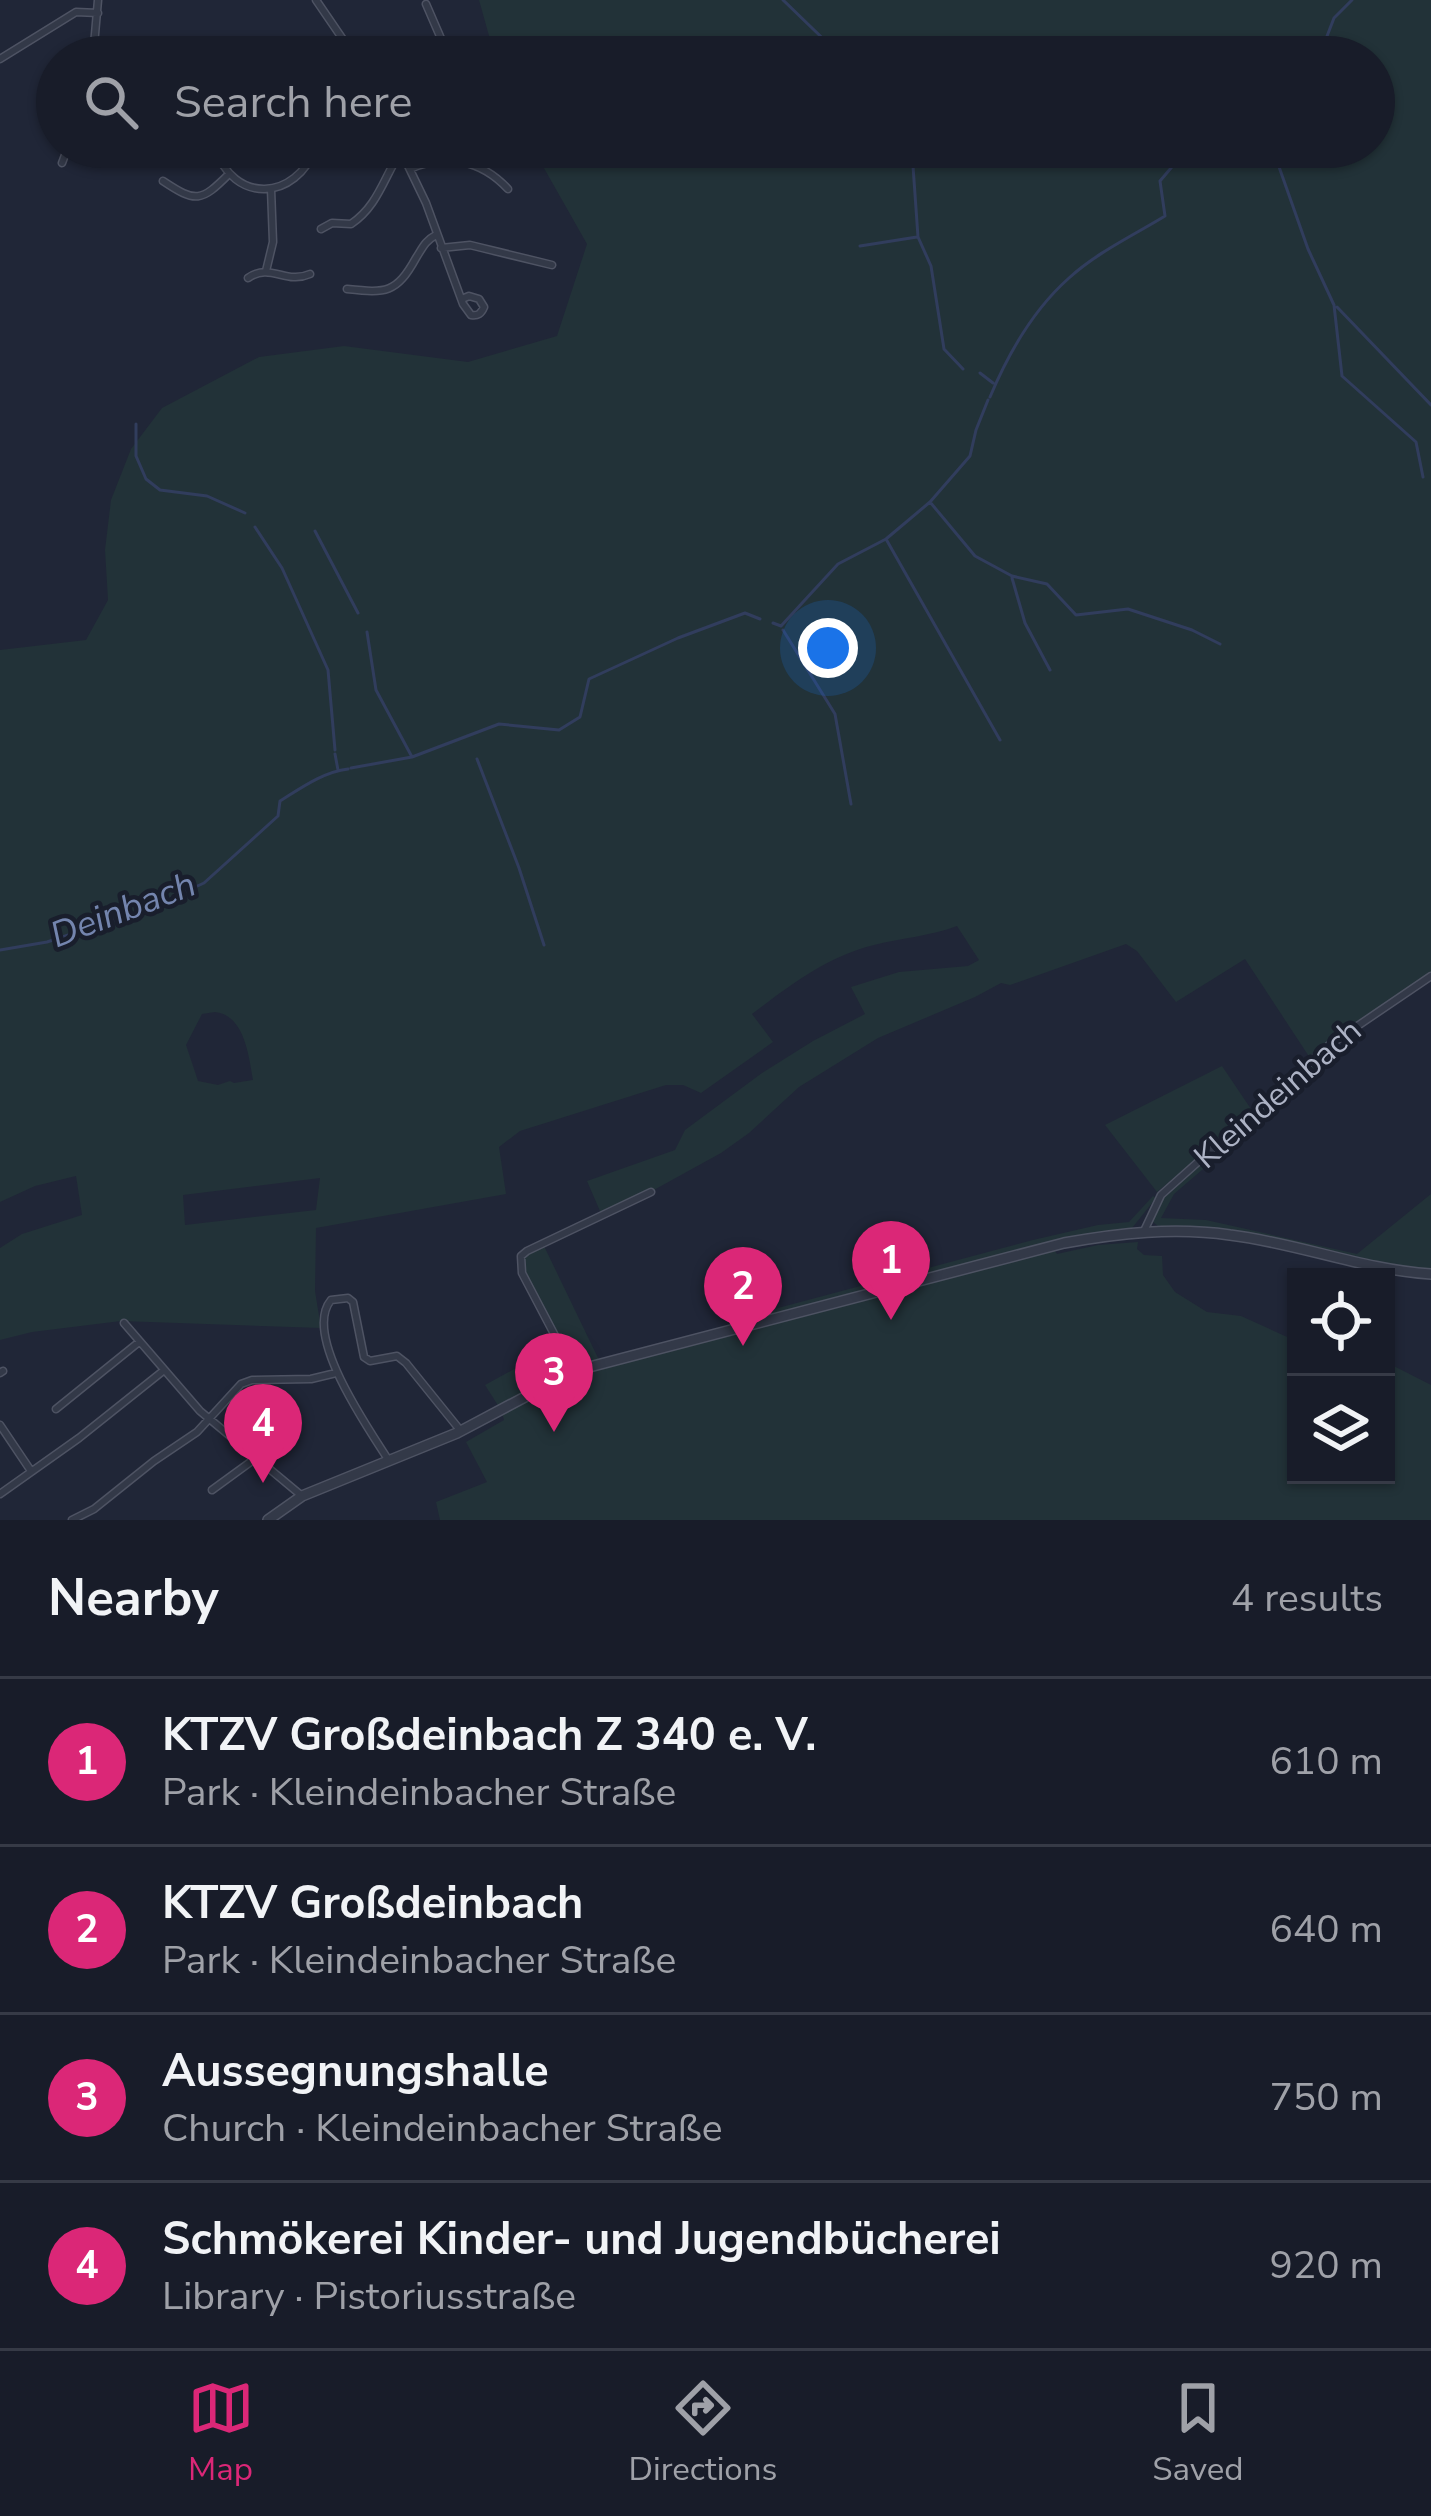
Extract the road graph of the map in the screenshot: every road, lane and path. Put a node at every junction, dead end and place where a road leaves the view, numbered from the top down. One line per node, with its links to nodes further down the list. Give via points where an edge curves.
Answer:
1 (98, 0): 4 (street)
2 (316, 0): 7 (street)
3 (426, 4): 8 (street)
4 (98, 13): 5 (street, via 76,12); 6 (street)
5 (37, 36)
6 (95, 36)
7 (341, 36)
8 (440, 36)
9 (36, 37): 10 (street)
10 (0, 59)
11 (224, 168): 16 (street)
12 (306, 168): 18 (street)
13 (392, 168): 20 (street, via 366,213)
14 (480, 168): 19 (street)
15 (410, 169): 21 (street)
16 (229, 175): 17 (street, via 201,197); 18 (street)
17 (163, 181)
18 (271, 189): 24 (street)
19 (508, 189)
20 (322, 230)
21 (436, 235): 22 (street); 27 (street, via 391,290)
22 (441, 248): 23 (street, via 470,245); 28 (street)
23 (552, 265)
24 (266, 271): 25 (street, via 297,280); 26 (street)
25 (310, 274)
26 (248, 278)
27 (347, 289)
28 (463, 299)
29 (1431, 976): 31 (street, Kleindeinbach, via 1328,1046 1161,1195)
30 (651, 1192): 36 (street, via 521,1256 522,1273)
31 (1144, 1231): 32 (street, via 1232,1235); 36 (street, via 1030,1251)
32 (1431, 1274)
33 (124, 1323): 34 (street)
34 (139, 1342): 35 (street); 38 (street)
35 (163, 1371): 39 (street); 44 (street)
36 (574, 1371): 41 (street)
37 (336, 1372): 39 (street, via 246,1382); 41 (street, via 323,1318 331,1300 348,1298 364,1357 397,1356); 43 (street)
38 (56, 1409)
39 (209, 1420): 42 (street); 48 (street)
40 (0, 1424): 44 (street)
41 (461, 1431): 43 (street)
42 (256, 1458): 45 (street); 47 (street)
43 (389, 1461): 47 (street)
44 (32, 1471): 46 (street)
45 (212, 1490)
46 (0, 1494)
47 (302, 1496): 49 (street)
48 (72, 1520)
49 (268, 1520)

